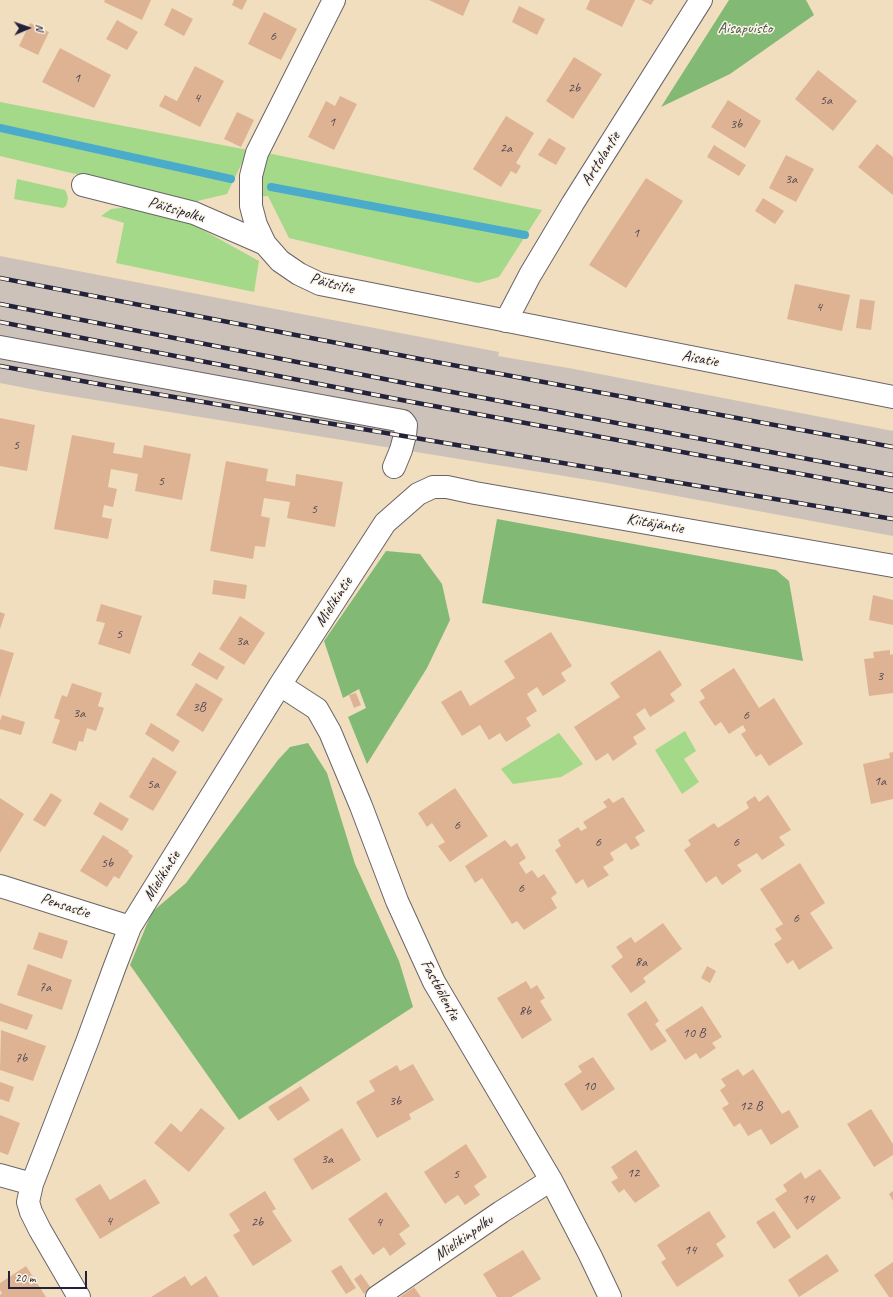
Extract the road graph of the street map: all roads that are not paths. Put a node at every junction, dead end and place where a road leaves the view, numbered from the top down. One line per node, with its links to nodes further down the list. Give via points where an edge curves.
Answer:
1 (334, 0): 4 (street, Päitsitie, via 256,156 251,176 250,206)
2 (701, 0): 5 (street, Arttolantie, via 573,204 530,275)
3 (83, 185): 4 (street, Päitsipolku, via 194,213)
4 (265, 244): 5 (street, Päitsitie, via 280,261 320,284)
5 (506, 321): 7 (street, Aisatie)
6 (0, 347): 8 (street, via 403,421 406,425 405,435)
7 (893, 397)
8 (394, 467)
9 (418, 494): 10 (street, Kiitäjäntie, via 432,487 448,487); 11 (street, Mielikintie, via 386,523)
10 (893, 566)
11 (280, 685): 13 (street, Mielikintie); 15 (street, Fastbölentie, via 317,709 330,732 397,901 434,982)
12 (0, 886): 13 (street, Pensastie)
13 (130, 927): 16 (street, Mielikintie)
14 (0, 1175): 16 (street)
15 (551, 1180): 18 (street, Mielikinpolku); 19 (street, Fastbölentie)
16 (32, 1184): 17 (street, Mielikintie, via 28,1202 31,1212)
17 (79, 1297)
18 (377, 1297)
19 (610, 1297)

